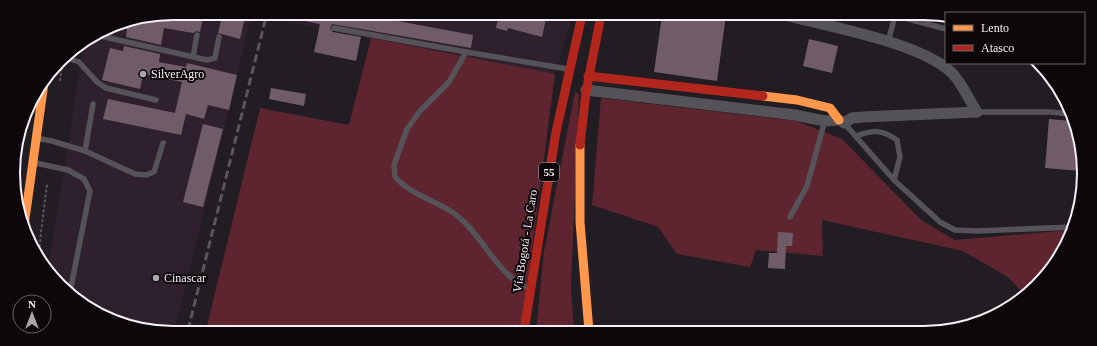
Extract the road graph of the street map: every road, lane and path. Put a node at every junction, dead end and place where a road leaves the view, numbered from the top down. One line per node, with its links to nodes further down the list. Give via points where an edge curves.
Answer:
1 (581, 20): 15 (main road, Vía Bogotá - La Caro / 55)
2 (600, 20): 16 (main road)
3 (804, 20): 11 (street)
4 (895, 20): 11 (lane)
5 (911, 20): 7 (lane)
6 (334, 28): 12 (lane)
7 (945, 29)
8 (196, 35): 13 (lane)
9 (103, 37): 13 (lane)
10 (218, 37): 13 (lane, via 215,58 207,60)
11 (888, 42): 23 (street, via 930,58 952,74)
12 (466, 52): 15 (lane); 38 (lane, via 449,82 420,111 407,129 394,166 394,177 401,185 453,212 520,285)
13 (193, 57)
14 (71, 59): 20 (lane, via 80,62 97,82 106,88)
15 (570, 70): 38 (main road, Vía Bogotá - La Caro / 55, via 539,224)
16 (588, 76): 17 (main road); 22 (main road, via 797,100)
17 (586, 90): 25 (street, via 795,115); 40 (main road, via 580,152 580,221)
18 (43, 92): 28 (main road)
19 (41, 95): 30 (main road)
20 (156, 100)
21 (93, 104): 31 (lane)
22 (830, 108): 25 (lane); 26 (main road)
23 (977, 112): 24 (lane); 26 (street, via 863,116)
24 (1065, 113)
25 (825, 121): 26 (street); 35 (lane, via 807,186)
26 (841, 121): 27 (lane)
27 (856, 136): 33 (lane); 33 (lane, via 870,131 885,132 897,140 900,157)
28 (36, 139): 31 (lane); 32 (main road)
29 (164, 143): 31 (lane, via 154,172 146,176 135,174)
30 (25, 151)
31 (85, 151)
32 (33, 162): 34 (main road); 37 (lane, via 68,170 84,179 90,191)
33 (894, 180): 36 (lane, via 940,222 955,230)
34 (26, 215)
35 (790, 217)
36 (1067, 227)
37 (71, 287)
38 (530, 289): 39 (main road, Vía Bogotá - La Caro / 55)
39 (525, 326)
40 (589, 326)

